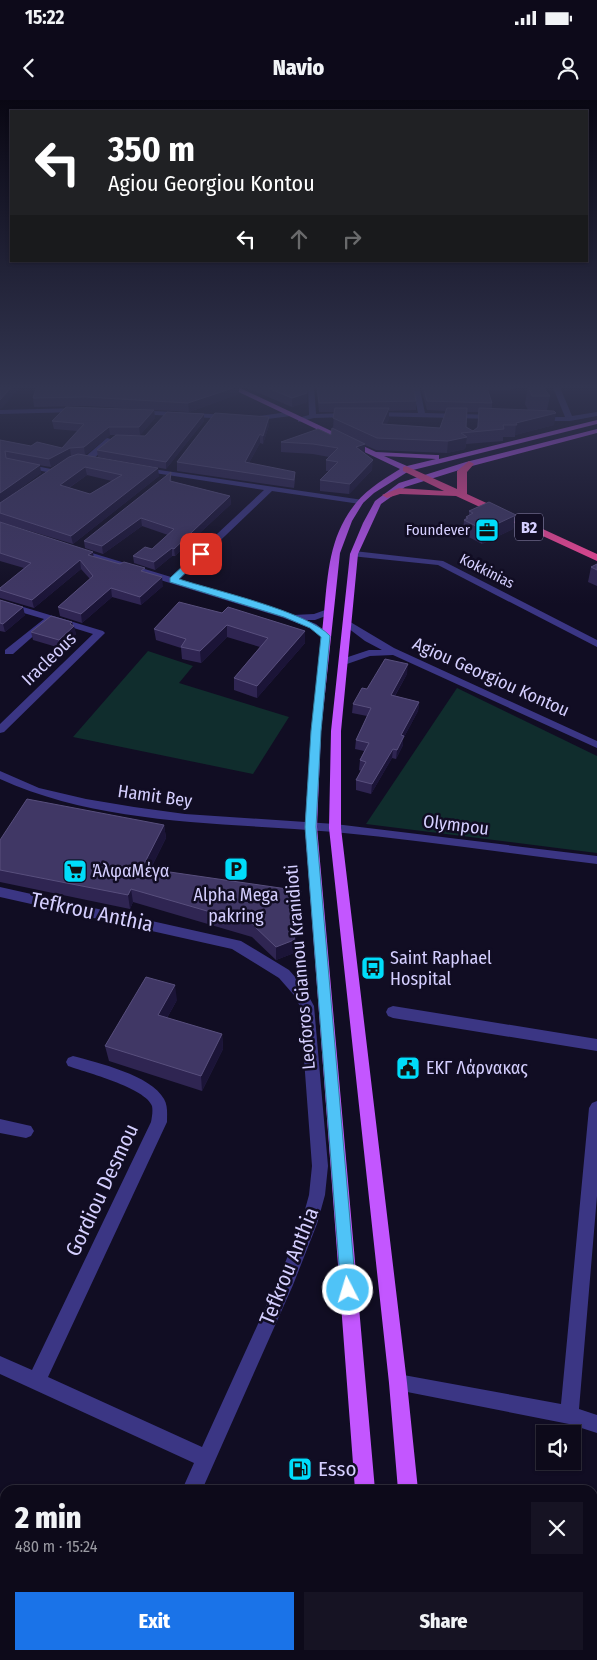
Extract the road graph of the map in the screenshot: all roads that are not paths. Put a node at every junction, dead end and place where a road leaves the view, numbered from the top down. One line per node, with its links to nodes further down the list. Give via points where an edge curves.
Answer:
1 (85, 458): 5 (street)
2 (381, 458): 10 (main road, B2)
3 (449, 458): 10 (main road, Leoforos Giannou Kranidioti)
4 (493, 458): 7 (main road)
5 (97, 461)
6 (19, 464): 12 (street, via 55,469)
7 (469, 464): 13 (main road); 17 (highway, via 462,471)
8 (175, 467): 11 (street)
9 (133, 468): 11 (street)
10 (406, 469): 13 (highway, B2); 18 (main road, Leoforos Giannou Kranidioti, via 370,491)
11 (169, 474): 14 (street); 15 (street)
12 (44, 477)
13 (424, 478): 16 (main road, via 402,485); 17 (highway, B2)
14 (162, 480)
15 (271, 488): 18 (street); 22 (street)
16 (387, 495): 17 (highway, via 399,492); 20 (main road, via 378,503)
17 (462, 495): 21 (highway, B2)
18 (360, 502): 24 (main road, Leoforos Giannou Kranidioti, via 339,542)
19 (78, 547): 22 (street)
20 (354, 554): 27 (main road); 29 (street, Kokkinias, via 446,565)
21 (597, 558)
22 (173, 580): 25 (street)
23 (0, 603): 26 (street)
24 (328, 612): 25 (street, via 308,618); 28 (main road, Leoforos Giannou Kranidioti)
25 (287, 616): 28 (street, via 313,626)
26 (50, 618): 30 (street); 33 (street, Iracleous, via 100,633)
27 (347, 623): 31 (street, Agiou Georgiou Kontou, via 370,641); 32 (main road)
28 (326, 636): 36 (main road, Leoforos Giannou Kranidioti, via 316,731)
29 (597, 644)
30 (9, 652)
31 (397, 654): 32 (street, Agiou Georgiou Kontou, via 369,653); 34 (street, Agiou Georgiou Kontou)
32 (343, 662): 37 (main road, via 336,732)
33 (0, 730)
34 (597, 745)
35 (0, 775): 36 (street, Hamit Bey, via 33,794 86,803 185,818)
36 (311, 827): 37 (street, Olympou); 53 (main road, Leoforos Giannou Kranidioti)
37 (335, 828): 38 (street, Olympou); 48 (main road)
38 (597, 860)
39 (0, 892): 51 (street, Tefkrou Anthia, via 236,945 284,974 307,1006 320,1166 317,1196 284,1285)
40 (393, 1012): 41 (street)
41 (597, 1045)
42 (73, 1062): 47 (street, Gordiou Desmou, via 148,1091 158,1101 159,1122)
43 (597, 1108): 49 (street)
44 (0, 1126): 45 (street)
45 (26, 1131)
46 (0, 1365): 47 (street)
47 (36, 1382): 51 (street)
48 (398, 1383): 49 (street); 54 (main road)
49 (569, 1415): 50 (street)
50 (597, 1424)
51 (207, 1459): 52 (street, Tefkrou Anthia)
52 (194, 1485)
53 (365, 1485)
54 (408, 1485)

